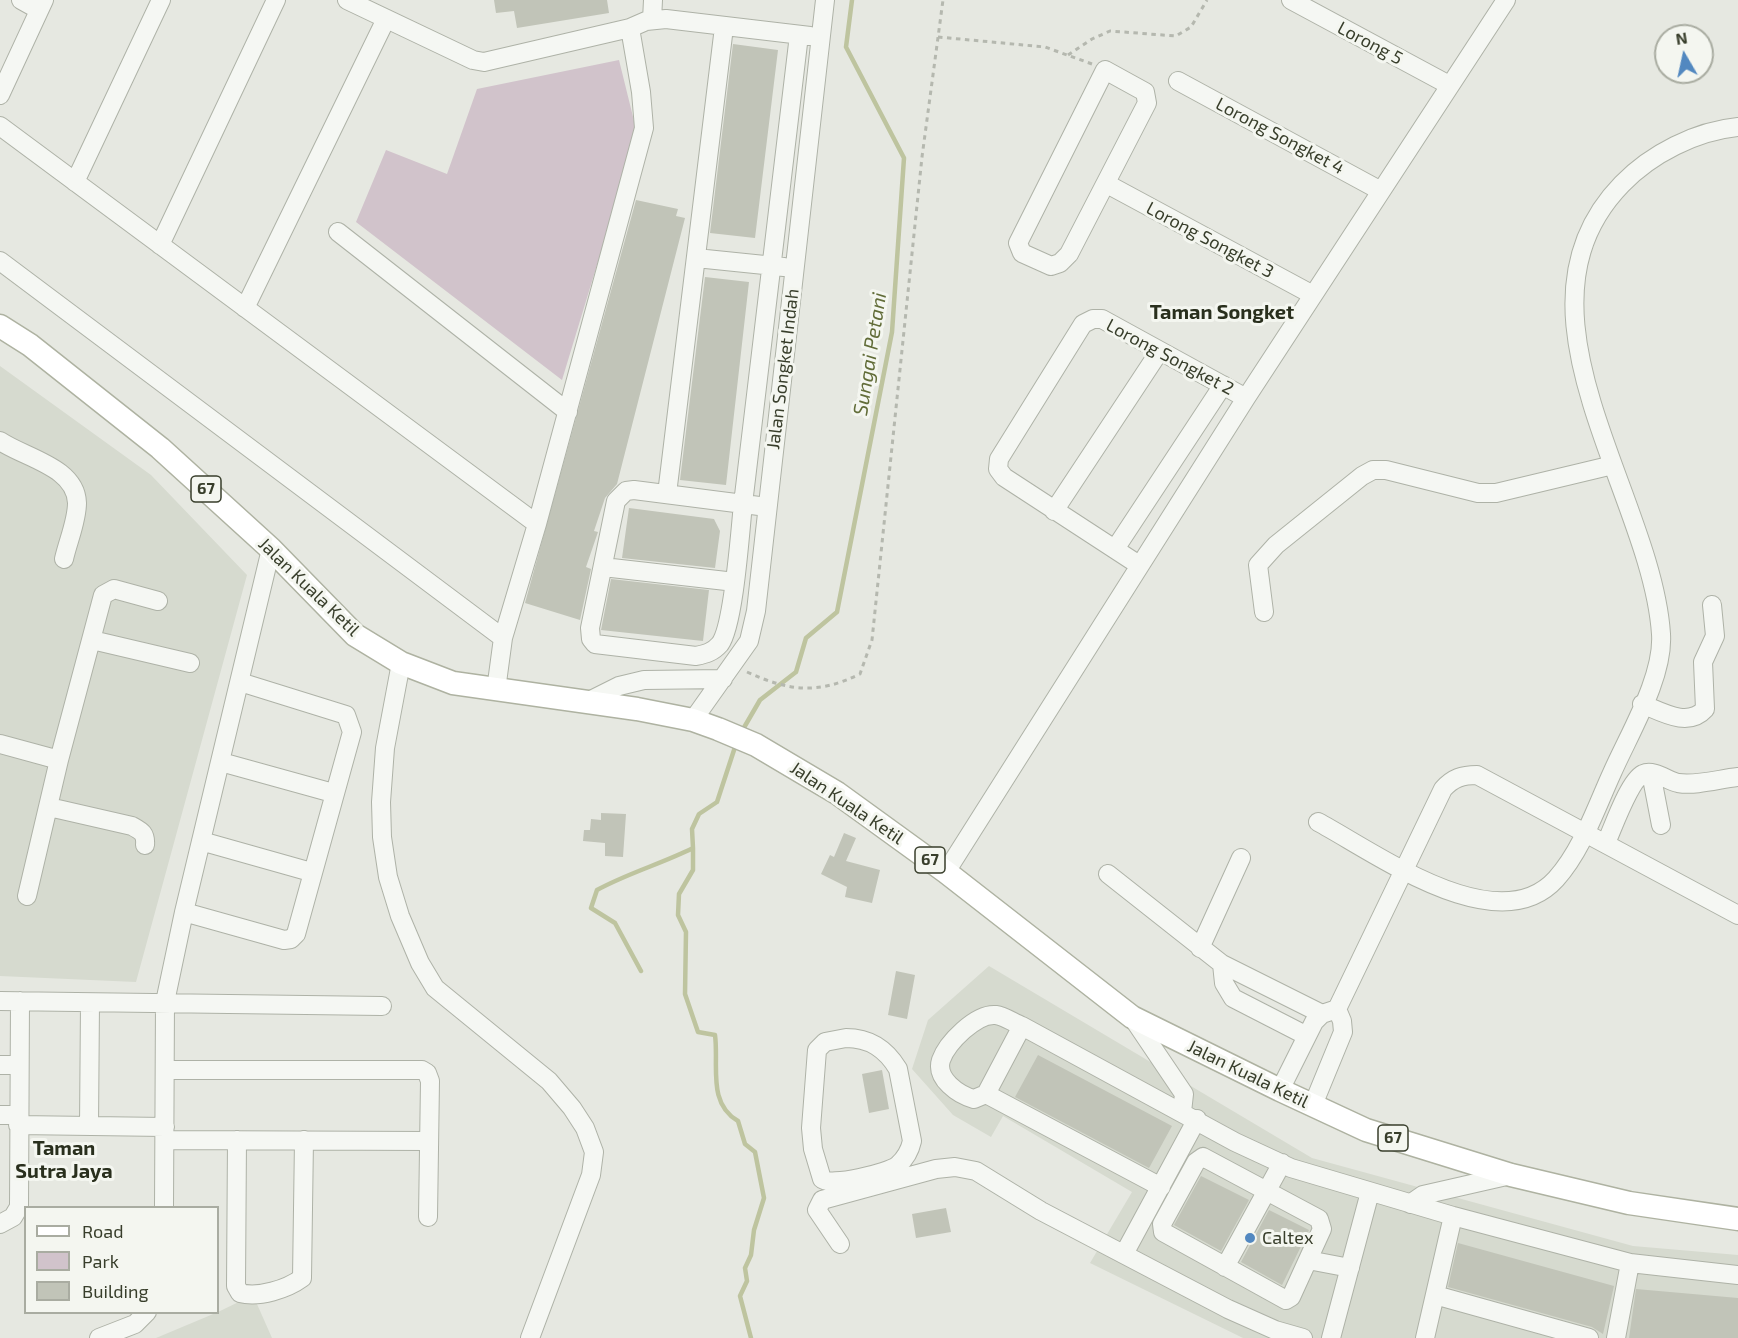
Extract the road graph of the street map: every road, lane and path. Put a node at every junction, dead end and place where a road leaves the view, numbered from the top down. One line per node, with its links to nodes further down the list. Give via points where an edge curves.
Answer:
1 (21, 0): 11 (street)
2 (161, 0): 26 (street)
3 (276, 0): 30 (street)
4 (347, 0): 12 (street)
5 (653, 0): 13 (street)
6 (825, 0): 17 (street, Jalan Songket Indah)
7 (943, 0): 18 (path)
8 (1207, 0): 19 (path, via 1185,33 1176,36 1110,31)
9 (1292, 0): 22 (street, Lorong 5)
10 (1506, 0): 22 (street)
11 (42, 5): 23 (street)
12 (386, 19): 15 (street, via 484,63); 36 (street)
13 (652, 20): 14 (street); 15 (street)
14 (724, 27): 16 (street); 31 (street)
15 (630, 28): 41 (street, via 644,128)
16 (800, 34): 17 (street); 33 (street)
17 (821, 37): 34 (street, Jalan Songket Indah)
18 (938, 38): 19 (path, via 1045,47); 62 (path, via 872,640 860,674 817,689 788,688)
19 (1068, 55): 20 (path)
20 (1105, 70): 27 (street, via 1140,87 1147,97); 27 (street, via 1018,243 1022,253 1051,266 1060,263 1069,254)
21 (1178, 81): 28 (street, Lorong Songket 4)
22 (1449, 85): 28 (street)
23 (0, 95)
24 (0, 126): 26 (street)
25 (1738, 127): 43 (street, via 1669,149 1638,167 1612,193 1584,242 1576,272 1574,312 1585,374)
26 (75, 182): 30 (street)
27 (1107, 184): 35 (street, Lorong Songket 3)
28 (1381, 191): 35 (street)
29 (338, 232): 41 (street)
30 (160, 245): 36 (street)
31 (696, 258): 33 (street); 44 (street)
32 (0, 261): 58 (street)
33 (772, 266): 34 (street); 45 (street)
34 (795, 268): 46 (street, Jalan Songket Indah)
35 (1313, 296): 40 (street)
36 (245, 308): 48 (street)
37 (0, 326): 49 (main road, Jalan Kuala Ketil / 67, via 30,345 160,448)
38 (1159, 352): 39 (street, Lorong Songket 2); 47 (street); 47 (street, Lorong Songket 2, via 1102,320 1083,324 999,459 998,469 1004,477)
39 (1223, 385): 40 (street, Lorong Songket 2); 50 (street)
40 (1246, 398): 52 (street)
41 (568, 412): 48 (street)
42 (0, 441): 51 (street, via 70,479 77,506)
43 (1613, 465): 57 (street, via 1478,494 1373,470 1276,545 1258,565); 66 (street, via 1652,579 1661,634 1659,660)
44 (667, 494): 45 (street); 53 (street, via 634,490 616,501)
45 (743, 504): 46 (street); 54 (street)
46 (766, 507): 62 (street, Jalan Songket Indah, via 756,611 749,641)
47 (1054, 511): 50 (street)
48 (537, 524): 58 (street)
49 (271, 549): 61 (main road, Jalan Kuala Ketil / 67, via 356,634); 63 (street)
50 (1115, 549): 52 (street)
51 (64, 559)
52 (1139, 566): 84 (street)
53 (603, 567): 54 (street); 54 (street, via 590,628 595,644 696,656 710,653 726,634)
54 (735, 582)
55 (158, 601): 59 (street, via 107,590)
56 (1712, 605): 66 (street, via 1715,636 1703,662 1705,709 1682,718)
57 (1264, 612)
58 (503, 638): 64 (street)
59 (92, 640): 60 (street); 69 (street)
60 (190, 663)
61 (401, 663): 64 (main road, Jalan Kuala Ketil / 67, via 453,683); 138 (street, via 385,748 381,802 388,877 400,916 435,988 549,1081 585,1128 594,1152 591,1175)
62 (728, 673): 65 (street, via 644,680 619,686); 67 (street, Jalan Songket Indah)
63 (240, 682): 70 (street); 73 (street, via 346,715 352,732)
64 (496, 690): 65 (main road, Jalan Kuala Ketil / 67)
65 (589, 701): 67 (main road, Jalan Kuala Ketil / 67)
66 (1642, 704): 77 (street)
67 (693, 720): 84 (main road, Jalan Kuala Ketil / 67, via 756,745 837,793)
68 (0, 744): 69 (street)
69 (59, 760): 74 (street)
70 (221, 762): 73 (street); 78 (street)
71 (1650, 773): 72 (street, via 1682,783); 76 (street); 79 (street, via 1632,787)
72 (1738, 777)
73 (333, 793): 83 (street)
74 (50, 807): 80 (street, via 132,826 141,831); 86 (street)
75 (1318, 822): 82 (street)
76 (1661, 825)
77 (1586, 832): 79 (street); 82 (street, via 1555,880 1526,899 1500,903 1456,895); 82 (street, via 1477,775 1462,776 1443,789)
78 (201, 841): 83 (street); 87 (street)
79 (1606, 843): 88 (street)
80 (145, 845)
81 (1241, 858): 89 (street)
82 (1404, 869): 96 (street)
83 (311, 872): 87 (street, via 296,934 291,939)
84 (946, 872): 97 (main road, Jalan Kuala Ketil / 67)
85 (1108, 874): 89 (street)
86 (27, 896)
87 (184, 912): 93 (street)
88 (1738, 915)
89 (1200, 948): 90 (street)
90 (1222, 964): 96 (street); 99 (street, via 1224,983 1233,998)
91 (0, 1001): 92 (street)
92 (20, 1001): 94 (street); 101 (street)
93 (165, 1002): 94 (street); 95 (street); 102 (street)
94 (90, 1003): 108 (street)
95 (382, 1006)
96 (1330, 1011): 99 (street, via 1314,1022); 105 (street, via 1342,1021 1343,1032)
97 (1132, 1017): 103 (main road, Jalan Kuala Ketil / 67); 106 (street, via 1179,1085)
98 (1022, 1026): 104 (street); 104 (street, via 996,1015 978,1018 941,1061 941,1074 952,1089 974,1099); 106 (street)
99 (1307, 1036): 103 (street)
100 (0, 1065): 101 (street)
101 (19, 1065): 107 (street)
102 (165, 1070): 109 (street); 112 (street, via 422,1070 430,1082)
103 (1280, 1090): 105 (main road, Jalan Kuala Ketil / 67)
104 (986, 1094): 117 (street)
105 (1313, 1105): 115 (main road, Jalan Kuala Ketil / 67, via 1366,1130)
106 (1190, 1116): 113 (street); 117 (street)
107 (12, 1119): 108 (street); 114 (street)
108 (89, 1126): 109 (street)
109 (165, 1133): 110 (street); 121 (street)
110 (237, 1140): 111 (street); 111 (street, via 236,1286 240,1293 260,1294 302,1278)
111 (304, 1140): 112 (street)
112 (428, 1141): 123 (street)
113 (1282, 1163): 118 (street); 119 (street)
114 (9, 1167): 125 (street, via 19,1207 13,1217)
115 (1511, 1175): 120 (street, via 1423,1194); 124 (main road, Jalan Kuala Ketil / 67, via 1629,1203)
116 (890, 1176): 116 (street, via 910,1151 912,1140 898,1069 886,1053 860,1038 825,1042 817,1050 811,1128 822,1179 831,1183); 126 (street, via 818,1204 817,1210); 127 (street, via 955,1167 976,1171 1041,1211)
117 (1161, 1187): 127 (street)
118 (1267, 1190): 128 (street, via 1319,1219 1322,1229); 130 (street); 130 (street, via 1207,1158 1198,1159 1190,1172 1162,1224 1163,1232)
119 (1370, 1192): 120 (street); 131 (street)
120 (1410, 1204): 122 (street)
121 (164, 1206)
122 (1453, 1216): 129 (street); 133 (street)
123 (428, 1217)
124 (1738, 1219)
125 (0, 1224)
126 (840, 1244)
127 (1124, 1254): 136 (street)
128 (1308, 1260): 131 (street); 134 (street)
129 (1630, 1263): 132 (street); 143 (street)
130 (1225, 1267): 134 (street)
131 (1350, 1268): 140 (street)
132 (1738, 1275)
133 (1435, 1295): 141 (street); 142 (street)
134 (1286, 1300): 136 (street)
135 (145, 1314): 137 (street, via 135,1324)
136 (1275, 1330): 139 (street)
137 (99, 1338)
138 (530, 1338)
139 (1303, 1338)
140 (1331, 1338)
141 (1425, 1338)
142 (1588, 1338)
143 (1616, 1338)

